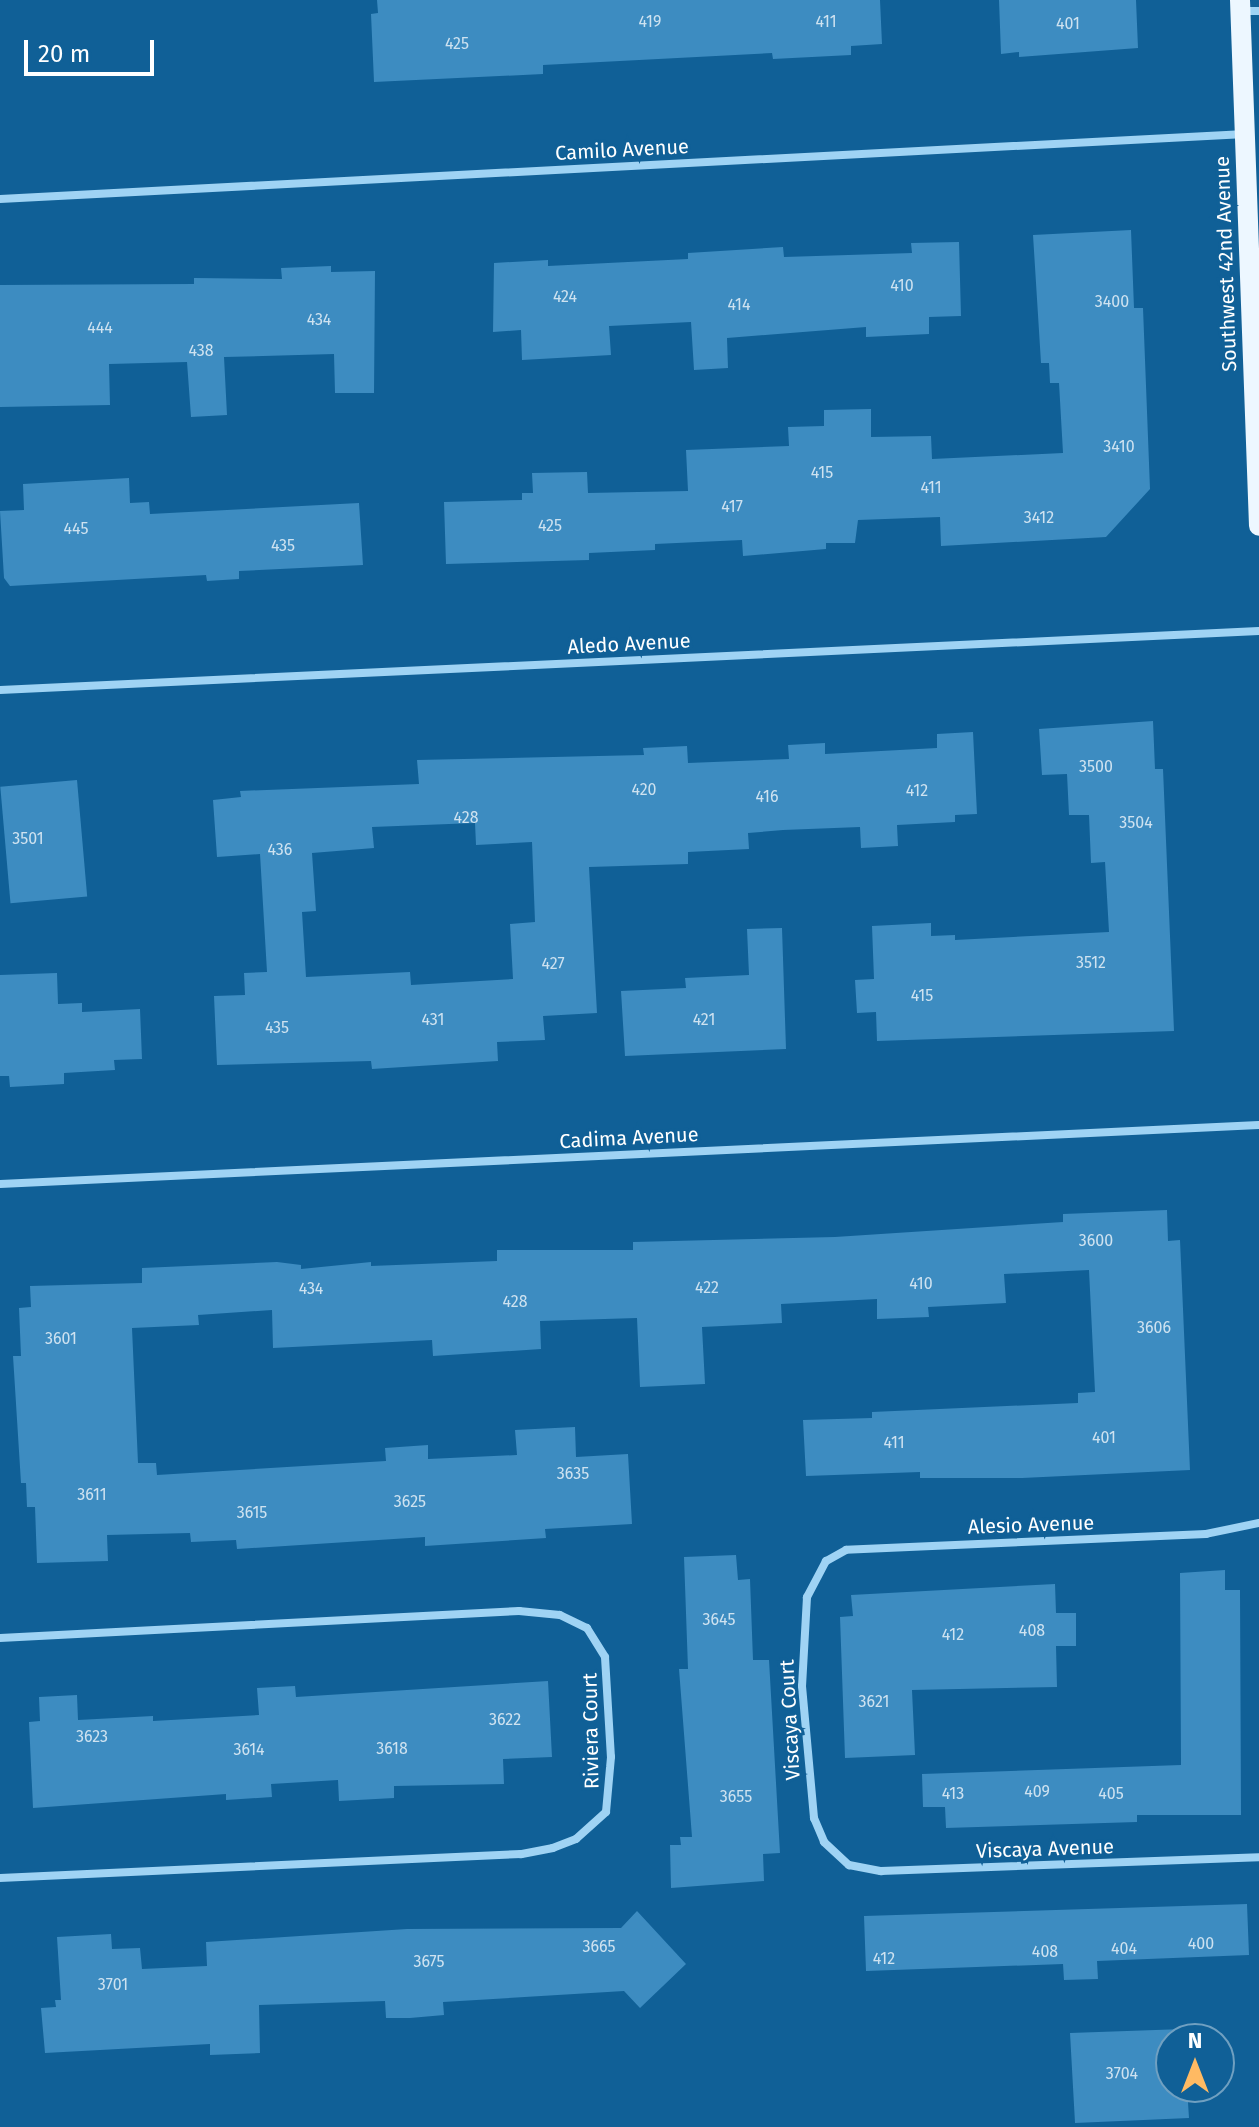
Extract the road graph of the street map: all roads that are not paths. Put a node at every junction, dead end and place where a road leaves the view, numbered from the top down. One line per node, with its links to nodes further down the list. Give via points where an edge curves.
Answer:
1 (1247, 7): 2 (main road, Southwest 42nd Avenue)
2 (1245, 134): 3 (street, Camilo Avenue); 4 (main road, Southwest 42nd Avenue)
3 (0, 199)
4 (1259, 512): 5 (main road, Southwest 42nd Avenue)
5 (1259, 526)
6 (1259, 631): 7 (street, Aledo Avenue)
7 (0, 690)
8 (1259, 1125): 9 (street, Cadima Avenue)
9 (0, 1184)
10 (1259, 1523): 11 (street, Alesio Avenue, via 1206,1534 846,1550 826,1561)
11 (815, 1578): 13 (street, Viscaya Court, via 803,1628 804,1736 814,1818)
12 (0, 1638): 15 (street, Riviera Court, via 519,1611 560,1615 587,1628 605,1657 611,1757 606,1812 576,1839 553,1848 521,1854)
13 (836, 1857): 14 (street, Viscaya Avenue, via 862,1870 881,1871)
14 (1259, 1857)
15 (0, 1878)

